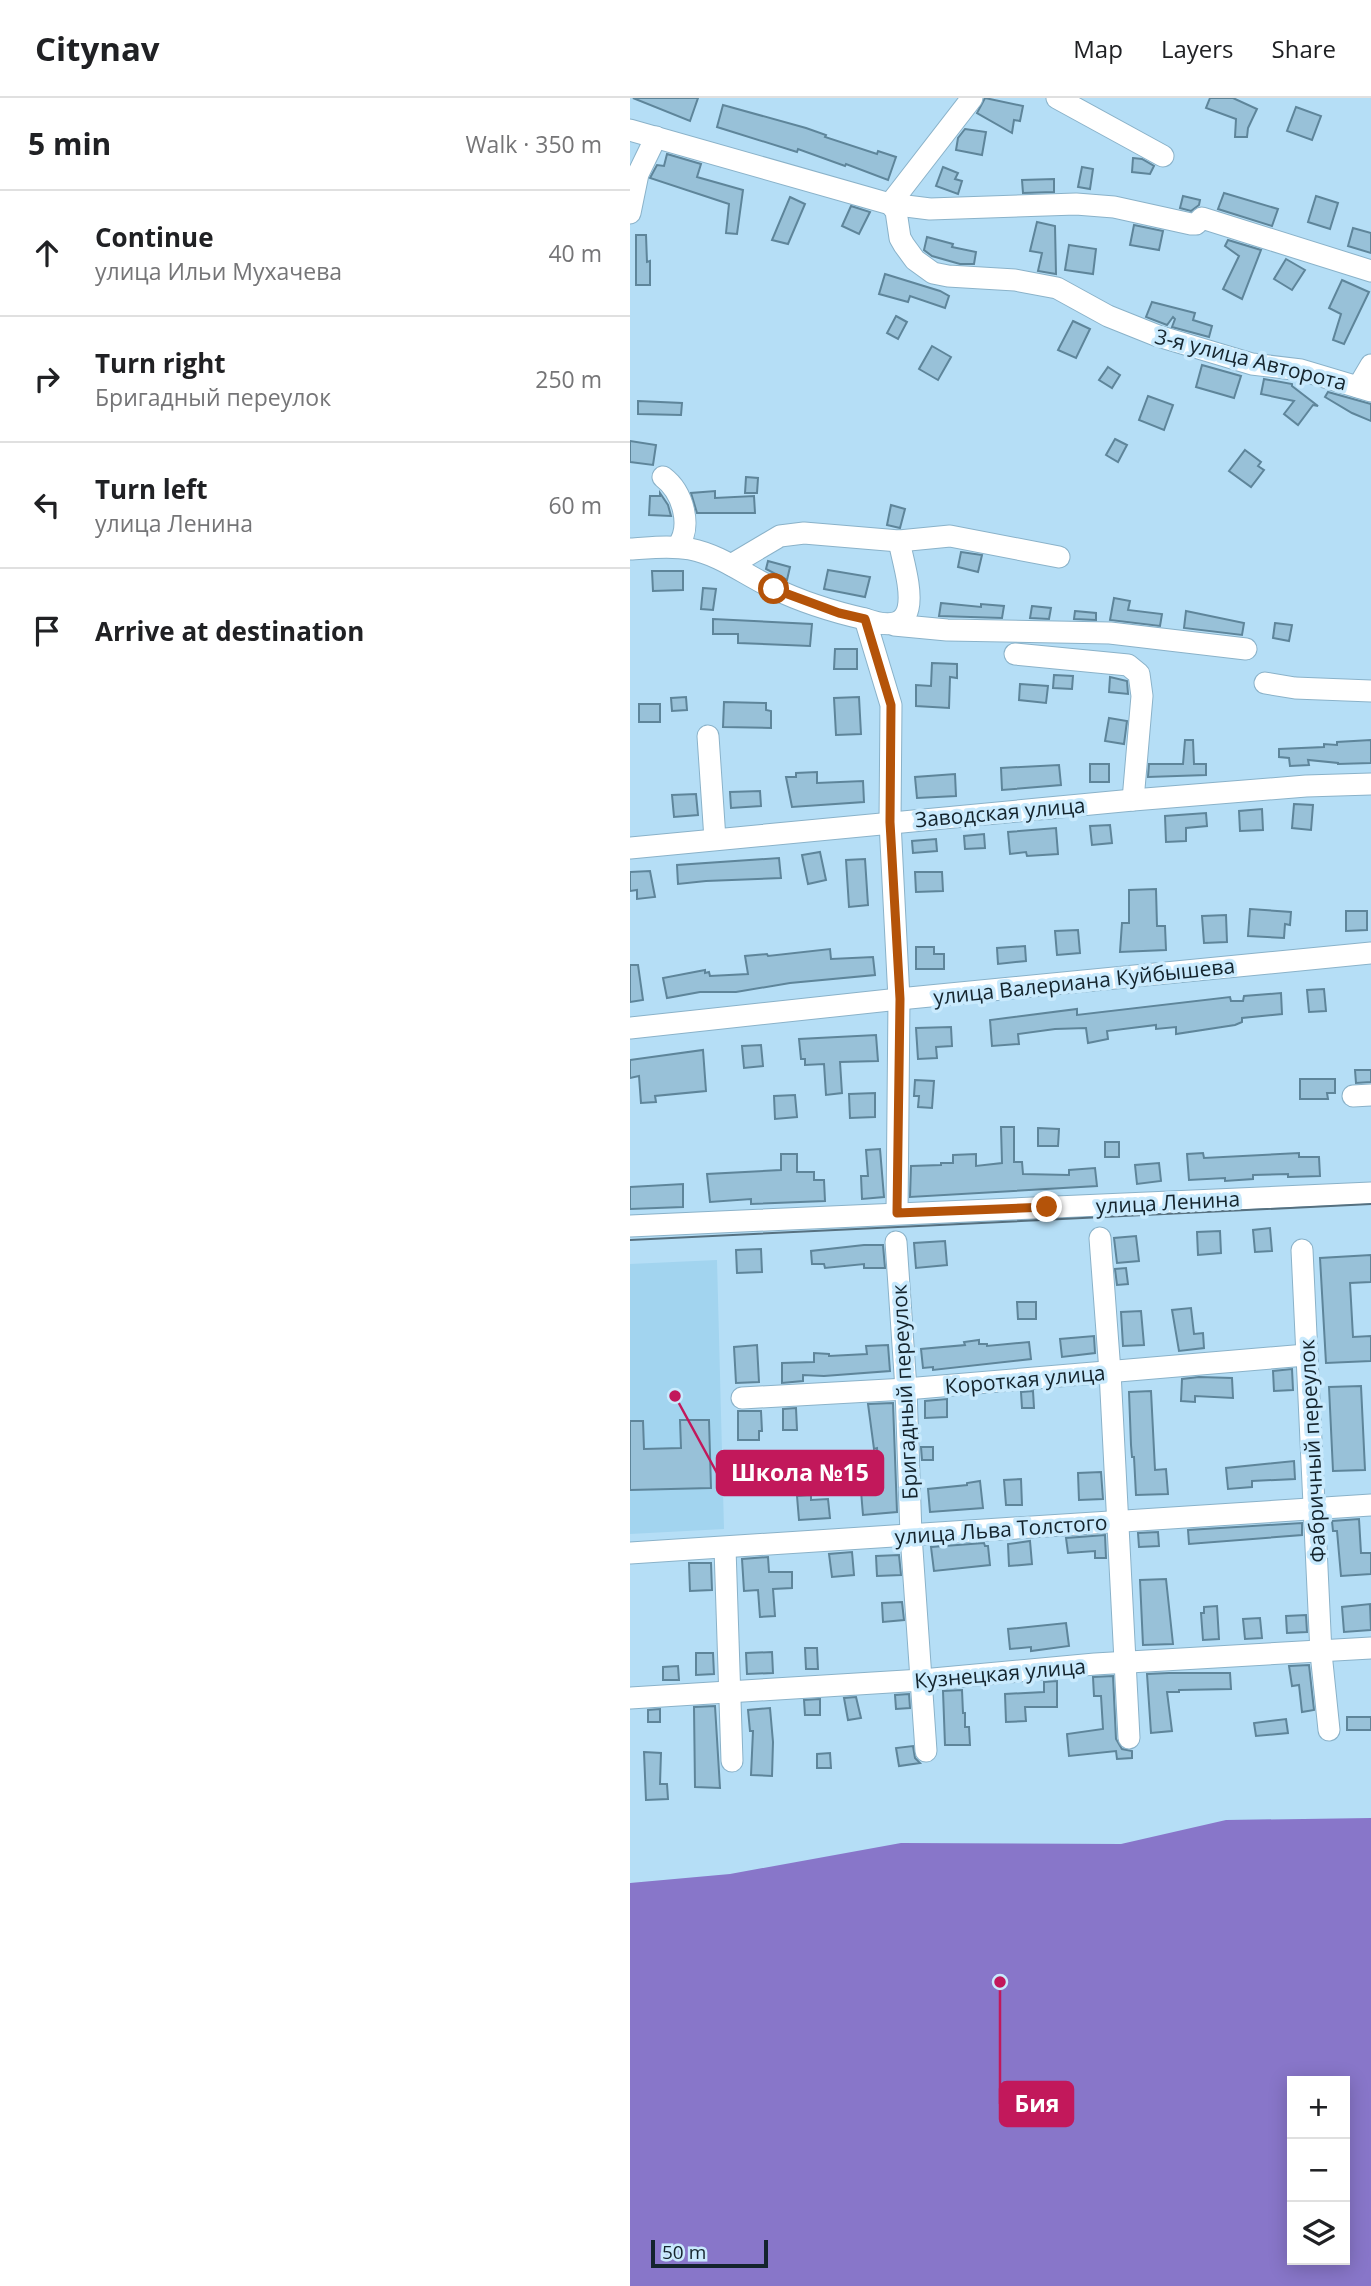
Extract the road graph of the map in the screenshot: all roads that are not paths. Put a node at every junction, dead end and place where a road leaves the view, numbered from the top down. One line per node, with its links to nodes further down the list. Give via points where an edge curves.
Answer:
1 (972, 98): 6 (street)
2 (1057, 98): 5 (street)
3 (630, 130): 4 (street)
4 (656, 137): 6 (street); 7 (street, via 638,174)
5 (1163, 156)
6 (890, 204): 8 (street, via 930,208 1076,204 1114,207 1191,224 1202,218); 10 (street, 3-я улица Авторота, via 904,245 933,273 1049,286 1158,336 1252,364 1301,370)
7 (630, 214)
8 (1371, 271)
9 (1371, 365): 10 (street)
10 (1364, 389)
11 (663, 477): 13 (street, via 674,486 682,504 685,531)
12 (899, 541): 15 (street, via 950,537); 16 (street, via 792,533); 18 (street, via 911,598 906,615)
13 (677, 547): 14 (street); 16 (street)
14 (630, 549)
15 (1059, 557)
16 (731, 565): 17 (street, via 774,589)
17 (865, 619): 18 (street); 26 (street, via 891,705)
18 (894, 625): 19 (street, via 1110,633)
19 (1246, 649)
20 (1015, 654): 25 (street, via 1128,665 1139,674 1142,696)
21 (1265, 682): 22 (street)
22 (1371, 691)
23 (708, 736): 27 (street)
24 (1371, 784): 25 (street, Заводская улица)
25 (1133, 800): 26 (street, Заводская улица)
26 (890, 822): 27 (street, Заводская улица); 30 (street)
27 (715, 839): 28 (street, Заводская улица)
28 (630, 848)
29 (1371, 953): 30 (street, улица Валериана Куйбышева)
30 (900, 999): 31 (street, улица Валериана Куйбышева); 33 (street)
31 (630, 1028)
32 (1371, 1193): 33 (street, улица Ленина)
33 (897, 1213): 34 (street, улица Ленина)
34 (630, 1226)
35 (1100, 1238): 39 (street)
36 (896, 1242): 40 (street, Бригадный переулок)
37 (1301, 1250): 38 (street, Фабричный переулок)
38 (1306, 1355): 39 (street, Короткая улица); 43 (street, Фабричный переулок)
39 (1110, 1372): 40 (street, Короткая улица); 44 (street)
40 (906, 1389): 41 (street, Короткая улица); 45 (street, Бригадный переулок)
41 (742, 1398)
42 (1371, 1505): 43 (street, улица Льва Толстого)
43 (1313, 1508): 44 (street, улица Льва Толстого); 49 (street, Фабричный переулок)
44 (1116, 1522): 45 (street, улица Льва Толстого); 50 (street)
45 (911, 1535): 46 (street, улица Льва Толстого); 51 (street, Бригадный переулок)
46 (725, 1548): 47 (street, улица Льва Толстого); 52 (street)
47 (630, 1553)
48 (1371, 1648): 49 (street, Кузнецкая улица)
49 (1321, 1653): 50 (street, Кузнецкая улица); 54 (street, Фабричный переулок)
50 (1123, 1663): 51 (street, Кузнецкая улица); 55 (street)
51 (922, 1680): 52 (street, Кузнецкая улица); 56 (street, Бригадный переулок)
52 (728, 1693): 53 (street, Кузнецкая улица); 57 (street)
53 (630, 1698)
54 (1329, 1730)
55 (1129, 1738)
56 (926, 1751)
57 (732, 1761)

